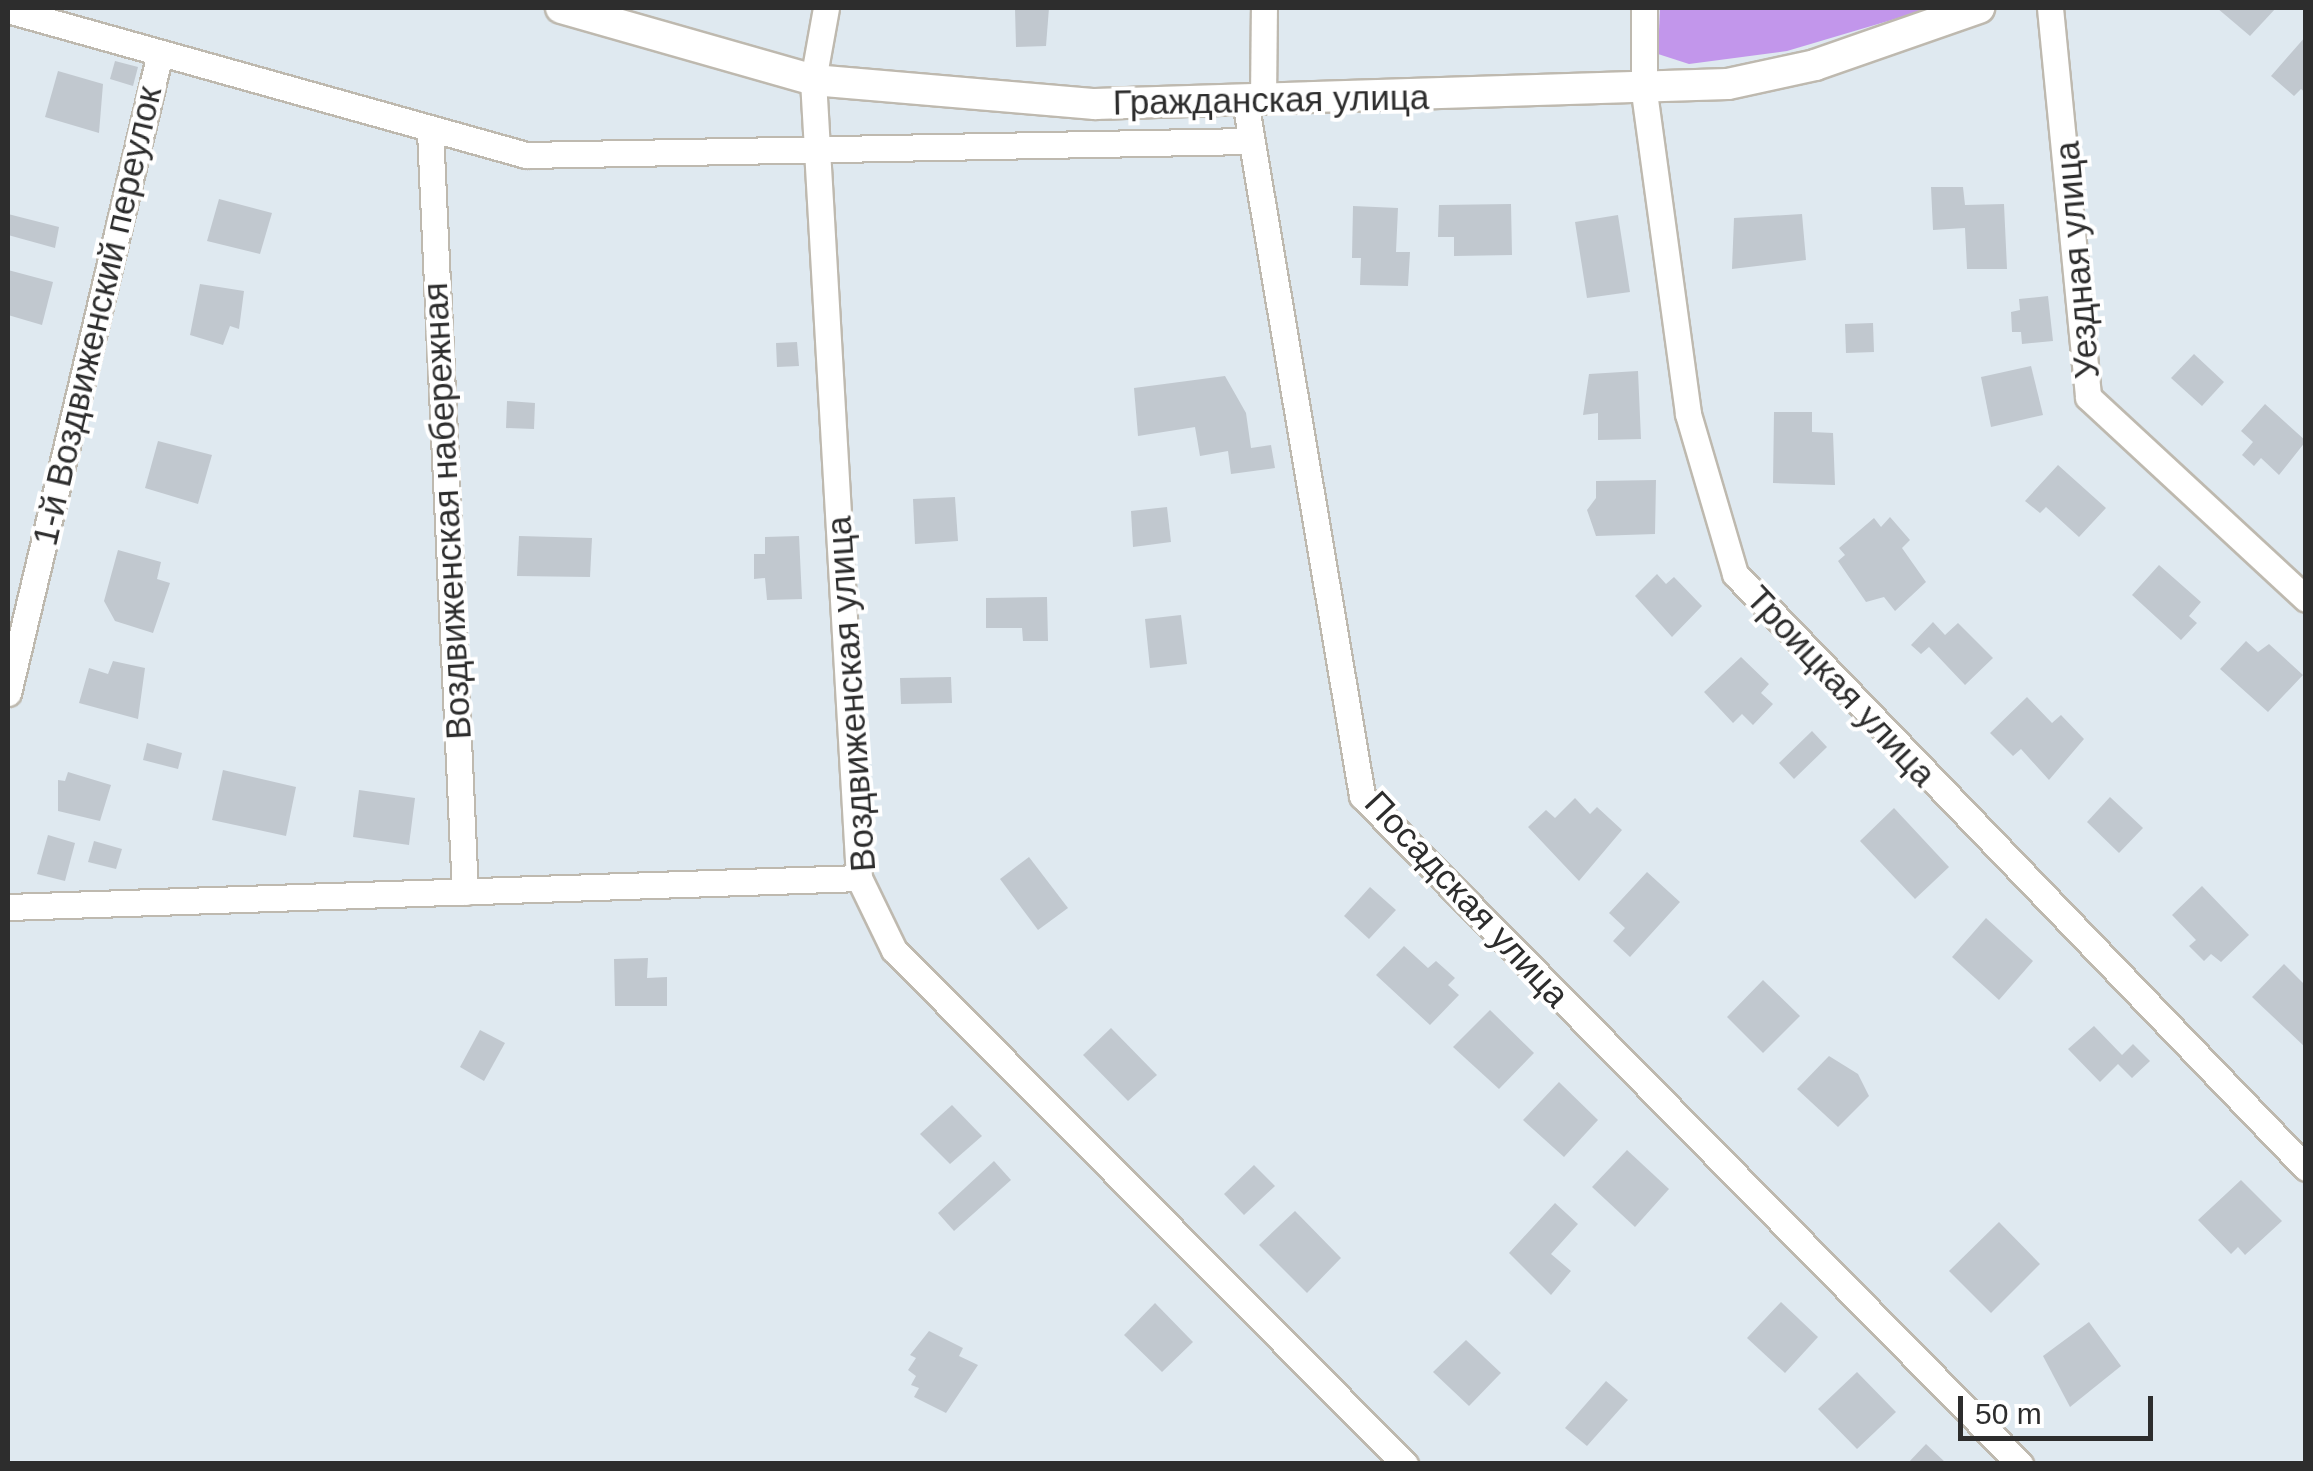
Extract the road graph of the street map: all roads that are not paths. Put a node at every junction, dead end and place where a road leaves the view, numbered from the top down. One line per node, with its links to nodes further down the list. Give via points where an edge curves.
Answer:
1 (561, 8): 9 (street, Гражданская улица)
2 (826, 8): 9 (street, Воздвиженская улица)
3 (1264, 8): 11 (street, Посадская улица)
4 (1644, 8): 10 (street, Троицкая улица)
5 (1980, 8): 10 (street, Гражданская улица, via 1814,65 1728,84)
6 (2050, 8): 15 (street, Уездная улица, via 2088,398)
7 (8, 10): 8 (street)
8 (159, 56): 12 (street); 16 (street, 1-й Воздвиженский переулок)
9 (814, 80): 11 (street, Гражданская улица, via 1096,104); 14 (street, Воздвиженская улица)
10 (1644, 92): 11 (street, Гражданская улица); 20 (street, Троицкая улица, via 1688,414 1735,574)
11 (1254, 100): 13 (street, Посадская улица)
12 (430, 131): 14 (street, via 526,156); 18 (street, Воздвиженская набережная)
13 (1250, 141): 14 (street); 22 (street, Посадская улица, via 1362,796)
14 (819, 154): 17 (street, Воздвиженская улица)
15 (2306, 599)
16 (8, 692)
17 (859, 878): 18 (street); 21 (street, Воздвиженская улица, via 894,950)
18 (464, 892): 19 (street)
19 (8, 906)
20 (2306, 1168)
21 (1405, 1464)
22 (2020, 1464)

